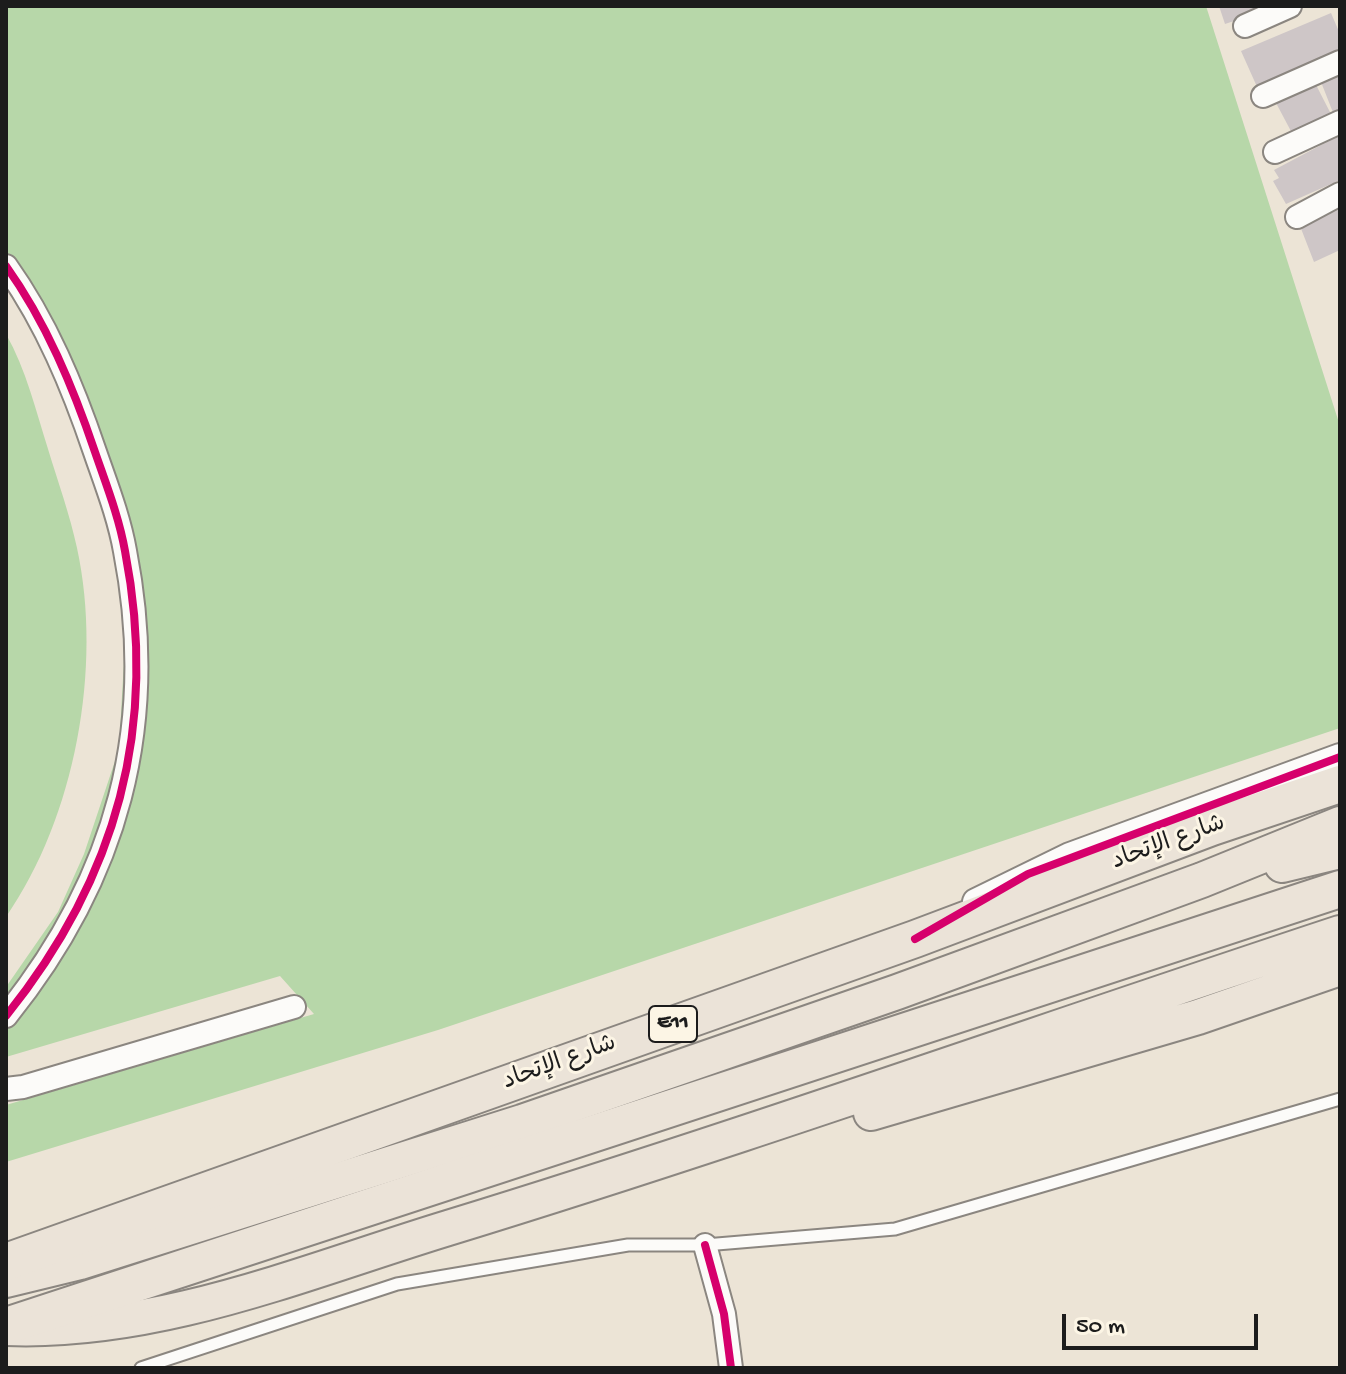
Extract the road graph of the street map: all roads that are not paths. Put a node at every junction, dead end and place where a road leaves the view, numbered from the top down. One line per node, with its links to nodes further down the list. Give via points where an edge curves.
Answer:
1 (1290, 6): 2 (street)
2 (1245, 26)
3 (1340, 62): 4 (street)
4 (1263, 96)
5 (1340, 122): 6 (street)
6 (1275, 152)
7 (1340, 194): 8 (street)
8 (1297, 217)
9 (6, 266): 20 (street, via 78,401 125,549 136,638 129,758 117,815 70,927)
10 (1340, 757): 17 (street, via 1028,874)
11 (1340, 784): 17 (highway, شارع الإتحاد / E11)
12 (1340, 824): 14 (main road)
13 (1340, 851): 14 (main road)
14 (1202, 880): 26 (main road, via 434,1153)
15 (1340, 889): 27 (highway)
16 (1340, 933): 23 (main road)
17 (915, 939): 25 (highway, شارع الإتحاد / E11)
18 (1340, 968): 23 (main road, via 963,1088)
19 (294, 1007): 21 (street)
20 (6, 1016)
21 (6, 1089)
22 (1340, 1099): 24 (lane, via 895,1229)
23 (661, 1163): 27 (main road, via 143,1319 92,1327)
24 (705, 1245): 28 (lane, via 628,1245 397,1284); 29 (street, via 724,1314)
25 (6, 1262)
26 (6, 1280)
27 (6, 1327)
28 (141, 1368)
29 (731, 1368)

